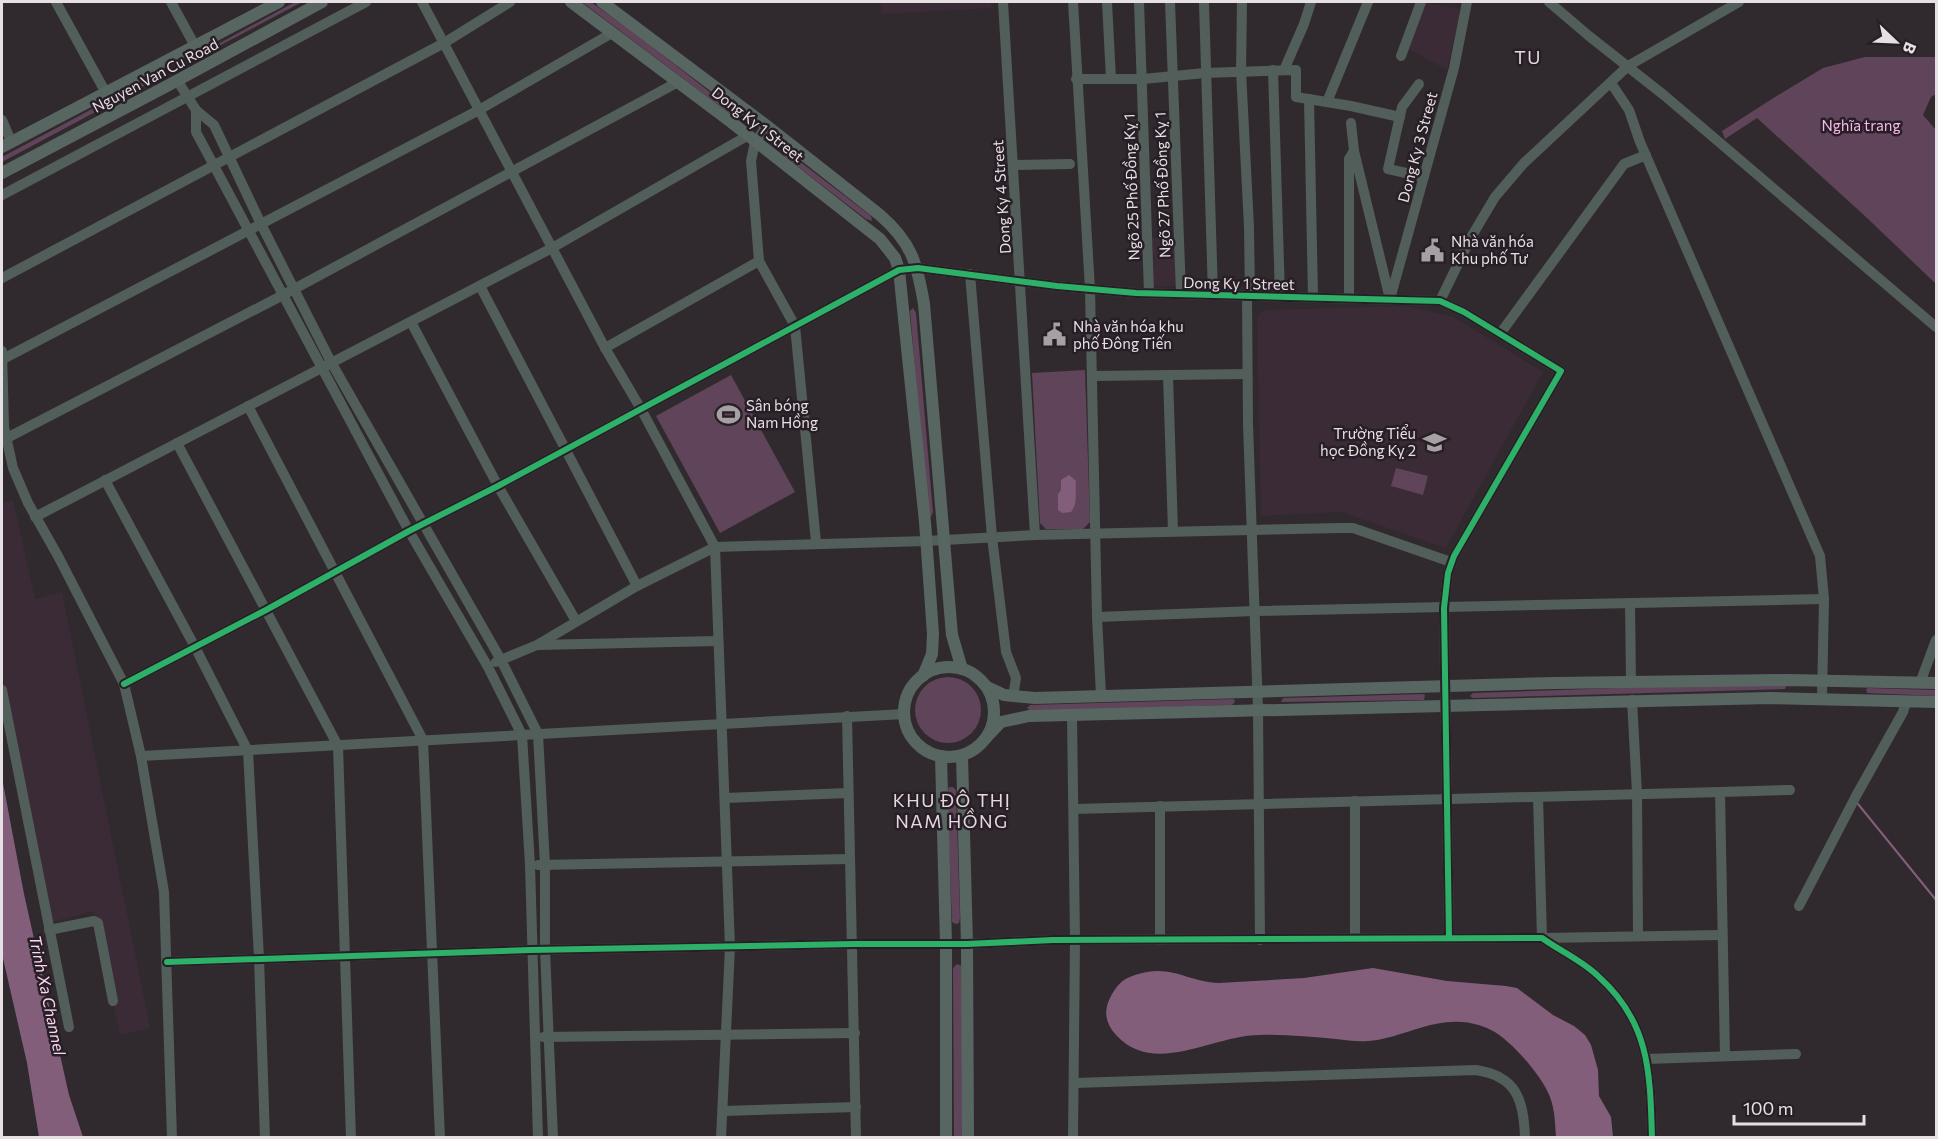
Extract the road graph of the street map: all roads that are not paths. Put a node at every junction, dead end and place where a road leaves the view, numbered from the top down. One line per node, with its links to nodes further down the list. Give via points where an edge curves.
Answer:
1 (56, 2): 39 (street)
2 (171, 2): 25 (street)
3 (279, 2): 25 (main road, Nguyen Van Cu Road)
4 (322, 2): 34 (main road, Nguyen Van Cu Road)
5 (366, 2): 40 (street)
6 (422, 2): 24 (street)
7 (510, 2): 24 (street)
8 (571, 2): 23 (main road, Dong Ky 1 Street)
9 (602, 2): 48 (main road, Dong Ky 1 Street)
10 (1003, 2): 56 (street, Dong Ky 4 Street)
11 (1073, 2): 32 (street)
12 (1107, 2): 33 (street)
13 (1139, 2): 35 (street, Ngõ 25 Phố Đồng Kỵ 1)
14 (1170, 2): 31 (street, Ngõ 27 Phố Đồng Kỵ 1)
15 (1242, 2): 29 (street)
16 (1311, 2): 28 (street, via 1304,24)
17 (1368, 2): 42 (street)
18 (1421, 2): 26 (street)
19 (1467, 2): 59 (street, Dong Ky 3 Street, via 1454,68)
20 (1549, 2): 27 (street)
21 (1204, 3): 30 (street)
22 (1733, 3): 27 (street)
23 (612, 33): 36 (main road, Dong Ky 1 Street); 44 (street)
24 (444, 43): 44 (street); 53 (street)
25 (195, 46): 39 (main road, Nguyen Van Cu Road)
26 (1401, 56)
27 (1628, 66): 37 (street); 85 (street)
28 (1279, 70): 29 (street); 41 (street, via 1296,70 1296,97); 78 (street)
29 (1241, 71): 30 (street); 77 (street, via 1249,227)
30 (1205, 72): 31 (street); 75 (street)
31 (1173, 75): 35 (street); 74 (street, Ngõ 27 Phố Đồng Kỵ 1)
32 (1076, 79): 33 (street); 72 (street)
33 (1111, 79): 35 (street)
34 (177, 80): 40 (street); 57 (main road, Nguyen Van Cu Road)
35 (1143, 80): 73 (street, Ngõ 25 Phố Đồng Kỵ 1)
36 (678, 82): 49 (main road, Dong Ky 1 Street); 58 (street)
37 (1611, 82): 52 (street, via 1629,110); 82 (street, via 1524,163 1495,197)
38 (1419, 84): 45 (street, via 1402,106)
39 (106, 93): 50 (main road, Nguyen Van Cu Road)
40 (188, 97): 43 (street); 60 (street)
41 (1309, 99): 42 (street); 79 (street)
42 (1326, 102): 45 (street)
43 (196, 110): 53 (street, via 214,125); 55 (street, via 196,132)
44 (479, 110): 58 (street); 61 (street)
45 (1400, 117): 59 (street, via 1388,169)
46 (2, 120): 50 (street)
47 (1351, 123): 51 (street)
48 (767, 126): 49 (street); 65 (main road, Dong Ky 1 Street, via 891,224)
49 (751, 139): 63 (street); 64 (street); 66 (main road, Dong Ky 1 Street, via 880,239)
50 (6, 144)
51 (1354, 151): 80 (street, via 1349,159); 81 (street)
52 (1646, 155): 86 (street, via 1624,164); 115 (street, via 1820,556)
53 (229, 157): 55 (street); 61 (street)
54 (1070, 164): 56 (street)
55 (214, 165): 62 (street); 68 (street)
56 (1014, 165): 69 (street, Dong Ky 4 Street)
57 (2, 173)
58 (512, 173): 63 (street); 71 (street)
59 (1424, 177): 81 (street, Dong Ky 3 Street)
60 (2, 195)
61 (261, 224): 62 (street); 71 (street)
62 (249, 230): 76 (street); 88 (street)
63 (552, 248): 70 (street); 87 (street)
64 (759, 261): 84 (street); 87 (street)
65 (918, 268): 66 (street, Dong Ky 1 Street); 67 (street, Dong Ky 1 Street); 108 (main road)
66 (899, 270): 84 (street); 109 (main road)
67 (970, 274): 69 (street, Dong Ky 1 Street); 107 (street)
68 (2, 278)
69 (1019, 281): 72 (street, Dong Ky 1 Street); 106 (street, Dong Ky 4 Street)
70 (480, 286): 83 (street); 97 (street)
71 (294, 289): 76 (street); 89 (street)
72 (1090, 289): 73 (street, Dong Ky 1 Street); 91 (street)
73 (1149, 293): 74 (street, Dong Ky 1 Street)
74 (1181, 293): 75 (street, Dong Ky 1 Street)
75 (1214, 294): 77 (street, Dong Ky 1 Street)
76 (283, 295): 89 (street); 95 (street)
77 (1248, 295): 78 (street, Dong Ky 1 Street); 90 (street)
78 (1280, 296): 79 (street, Dong Ky 1 Street)
79 (1313, 297): 80 (street, Dong Ky 1 Street)
80 (1349, 298): 81 (street, Dong Ky 1 Street)
81 (1390, 300): 82 (street, Dong Ky 1 Street)
82 (1440, 301): 86 (street, Dong Ky 1 Street)
83 (411, 322): 89 (street); 99 (street)
84 (795, 326): 94 (street); 110 (street)
85 (1936, 327)
86 (1500, 334): 112 (street, Dong Ky 1 Street, via 1561,371)
87 (605, 348): 94 (street)
88 (2, 355): 95 (street)
89 (326, 365): 93 (street); 101 (street); 103 (street)
90 (1247, 374): 92 (street); 102 (street)
91 (1092, 376): 92 (street); 105 (street)
92 (1168, 376): 104 (street)
93 (248, 406): 96 (street); 113 (street)
94 (641, 409): 97 (street); 111 (street)
95 (5, 439): 100 (street)
96 (177, 443): 98 (street); 118 (street)
97 (566, 450): 99 (street); 114 (street)
98 (105, 480): 100 (street); 125 (street)
99 (498, 486): 101 (street); 121 (street)
100 (35, 517): 134 (street)
101 (423, 525): 103 (street); 126 (street)
102 (1252, 529): 104 (street); 112 (street, via 1353,528); 119 (street)
103 (409, 531): 113 (street); 127 (street)
104 (1173, 531): 105 (street)
105 (1096, 534): 106 (street); 120 (street)
106 (1035, 535): 107 (street)
107 (992, 537): 108 (street); 140 (street, via 1006,652 1016,678)
108 (944, 539): 109 (street); 128 (main road, via 952,635)
109 (926, 540): 110 (street); 129 (main road, via 933,635 930,660)
110 (816, 542): 111 (street)
111 (715, 547): 114 (street); 123 (street)
112 (1451, 562): 117 (street)
113 (335, 572): 118 (street); 154 (street)
114 (637, 586): 121 (street)
115 (1824, 599): 116 (street); 130 (street)
116 (1630, 603): 117 (street); 131 (street)
117 (1444, 608): 119 (street); 135 (street)
118 (266, 610): 125 (street); 155 (street)
119 (1255, 611): 120 (street); 138 (street)
120 (1097, 617): 139 (street)
121 (576, 621): 124 (street)
122 (1936, 640): 132 (street)
123 (717, 641): 124 (street); 150 (street)
124 (537, 645): 126 (street)
125 (195, 647): 134 (street); 156 (street)
126 (501, 660): 127 (street); 151 (street)
127 (488, 667): 152 (street)
128 (963, 669): 129 (main road, via 945,667); 136 (main road)
129 (923, 676): 147 (main road, via 909,692)
130 (1822, 680): 131 (main road); 132 (main road); 141 (street)
131 (1631, 682): 135 (main road)
132 (1920, 683): 133 (main road)
133 (1936, 683)
134 (124, 684): 157 (street)
135 (1445, 686): 138 (main road); 145 (street)
136 (987, 687): 140 (main road); 153 (main road, via 994,711)
137 (2, 690): 176 (street)
138 (1257, 692): 139 (main road); 146 (street)
139 (1101, 695): 140 (main road)
140 (1013, 697)
141 (1822, 698): 142 (main road); 143 (main road)
142 (1632, 700): 145 (main road); 163 (street)
143 (1906, 702): 144 (main road); 175 (street)
144 (1936, 702)
145 (1445, 705): 146 (main road); 166 (street)
146 (1258, 710): 149 (main road); 168 (street)
147 (904, 714): 148 (street); 158 (main road, via 917,744)
148 (847, 716): 150 (street); 162 (street)
149 (1072, 716): 153 (main road, via 1007,720); 170 (street)
150 (723, 722): 151 (street); 165 (street)
151 (538, 734): 152 (street); 174 (street)
152 (522, 735): 154 (street); 173 (street)
153 (985, 739): 159 (main road)
154 (423, 740): 155 (street); 192 (street)
155 (338, 746): 156 (street); 194 (street)
156 (248, 751): 157 (street); 195 (street)
157 (141, 756): 196 (street, via 164,892)
158 (941, 756): 159 (main road); 187 (main road)
159 (962, 756): 188 (main road)
160 (1790, 790): 161 (street)
161 (1720, 792): 163 (street); 178 (street)
162 (848, 793): 165 (street); 171 (street)
163 (1636, 793): 164 (street); 177 (street)
164 (1538, 797): 166 (street); 182 (street)
165 (725, 798): 172 (street)
166 (1447, 799): 167 (street); 179 (street)
167 (1355, 801): 168 (street); 181 (street)
168 (1260, 804): 169 (street); 185 (street)
169 (1161, 806): 170 (street); 184 (street)
170 (1074, 808): 183 (street)
171 (850, 859): 172 (street); 186 (street)
172 (727, 861): 174 (street); 189 (street)
173 (530, 865): 174 (street); 190 (street)
174 (545, 865): 191 (street)
175 (1799, 906)
176 (49, 930): 197 (street, via 98,923); 198 (street)
177 (1638, 935): 178 (street); 180 (street)
178 (1722, 935): 204 (street)
179 (1449, 937): 181 (street); 182 (street)
180 (1569, 937): 182 (street); 193 (street, via 1562,942)
181 (1355, 938): 185 (street)
182 (1542, 938): 193 (street)
183 (1075, 940): 184 (street); 188 (street); 206 (street)
184 (1160, 940): 185 (street)
185 (1260, 940)
186 (853, 944): 187 (street); 189 (street); 199 (street)
187 (946, 944): 188 (street); 217 (main road)
188 (967, 944): 218 (main road)
189 (730, 946): 191 (street); 200 (street)
190 (531, 950): 191 (street); 192 (street); 202 (street)
191 (545, 951): 201 (street)
192 (434, 954): 194 (street); 212 (street)
193 (1565, 954): 205 (street, via 1598,975 1618,996 1637,1026)
194 (346, 957): 195 (street); 211 (street)
195 (260, 958): 196 (street); 210 (street)
196 (167, 962): 209 (street)
197 (113, 1001)
198 (69, 1027)
199 (855, 1033): 200 (street); 207 (street)
200 (727, 1034): 201 (street); 208 (street)
201 (550, 1036): 202 (street); 214 (street)
202 (534, 1037): 213 (street)
203 (1796, 1054): 204 (street)
204 (1725, 1056): 205 (street)
205 (1646, 1059): 221 (street)
206 (1074, 1083): 219 (street); 220 (street, via 1476,1070 1500,1076 1517,1094 1524,1112)
207 (856, 1107): 208 (street); 216 (street)
208 (723, 1111): 215 (street)
209 (172, 1137)
210 (266, 1137)
211 (351, 1137)
212 (440, 1137)
213 (538, 1137)
214 (553, 1137)
215 (721, 1137)
216 (856, 1137)
217 (946, 1137)
218 (968, 1137)
219 (1073, 1137)
220 (1525, 1137)
221 (1652, 1137)

